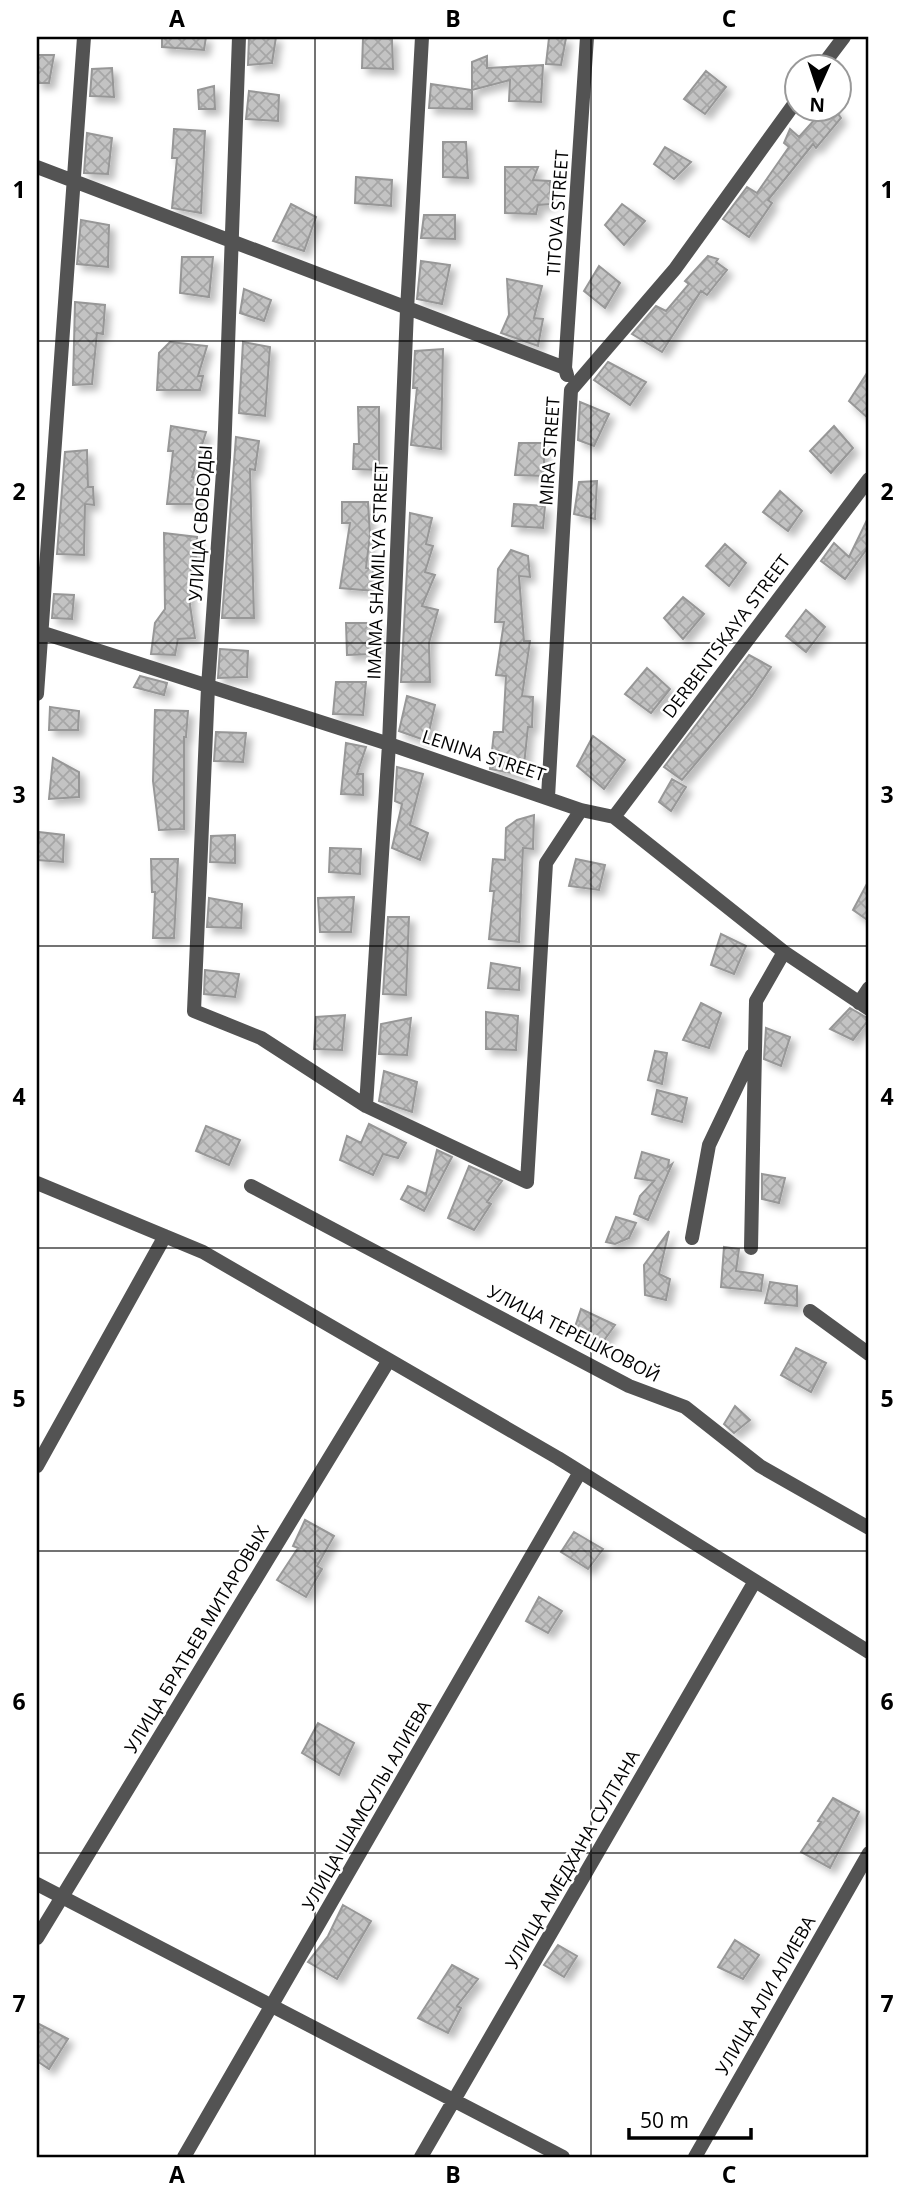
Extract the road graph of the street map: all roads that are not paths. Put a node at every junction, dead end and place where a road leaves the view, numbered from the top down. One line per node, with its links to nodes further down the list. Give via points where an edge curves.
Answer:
1 (84, 37): 9 (street)
2 (239, 37): 10 (street, УЛИЦА СВОБОДЫ)
3 (422, 37): 11 (street, IMAMA SHAMILYA STREET)
4 (587, 37): 12 (street, TITOVA STREET)
5 (844, 37): 6 (street)
6 (833, 52)
7 (783, 120): 13 (street, MIRA STREET, via 675,270)
8 (37, 167): 9 (street)
9 (76, 180): 10 (street); 15 (street)
10 (231, 241): 11 (street); 16 (street, УЛИЦА СВОБОДЫ, via 224,457)
11 (407, 310): 12 (street); 18 (street, IMAMA SHAMILYA STREET)
12 (565, 368): 13 (street, TITOVA STREET)
13 (571, 390): 19 (street, MIRA STREET)
14 (869, 480): 21 (street, DERBENTSKAYA STREET)
15 (39, 631): 16 (street, LENINA STREET); 17 (street)
16 (208, 687): 18 (street, LENINA STREET); 26 (street, УЛИЦА СВОБОДЫ, via 194,1011 261,1038)
17 (37, 694)
18 (389, 744): 19 (street, LENINA STREET); 26 (street, IMAMA SHAMILYA STREET)
19 (548, 797): 20 (street, LENINA STREET)
20 (581, 810): 21 (street, LENINA STREET); 26 (street, via 546,863 527,1182)
21 (614, 817): 22 (street, LENINA STREET)
22 (784, 953): 24 (street, LENINA STREET); 25 (street, via 756,1000)
23 (869, 988): 24 (street)
24 (864, 1006)
25 (754, 1052): 30 (street, via 709,1145); 31 (street)
26 (366, 1106)
27 (37, 1183): 29 (street)
28 (251, 1186): 37 (street, УЛИЦА ТЕРЕШКОВОЙ, via 629,1386 685,1407 760,1466)
29 (165, 1236): 34 (street, via 204,1252); 35 (street)
30 (692, 1238)
31 (751, 1248)
32 (810, 1311): 33 (street)
33 (869, 1353)
34 (389, 1360): 36 (street); 42 (street, УЛИЦА БРАТЬЕВ МИТАРОВЫХ)
35 (37, 1466)
36 (580, 1472): 38 (street); 44 (street, УЛИЦА ШАМСУЛЫ АЛИЕВА)
37 (869, 1528)
38 (755, 1581): 39 (street); 45 (street, УЛИЦА АМЕДХАНА СУЛТАНА)
39 (869, 1652)
40 (869, 1853): 49 (street, УЛИЦА АЛИ АЛИЕВА)
41 (37, 1884): 42 (street)
42 (62, 1897): 43 (street, УЛИЦА БРАТЬЕВ МИТАРОВЫХ); 44 (street)
43 (37, 1938)
44 (273, 2006): 45 (street); 46 (street, УЛИЦА ШАМСУЛЫ АЛИЕВА)
45 (454, 2101): 47 (street, УЛИЦА АМЕДХАНА СУЛТАНА); 48 (street)
46 (184, 2157)
47 (421, 2157)
48 (563, 2157)
49 (695, 2157)

